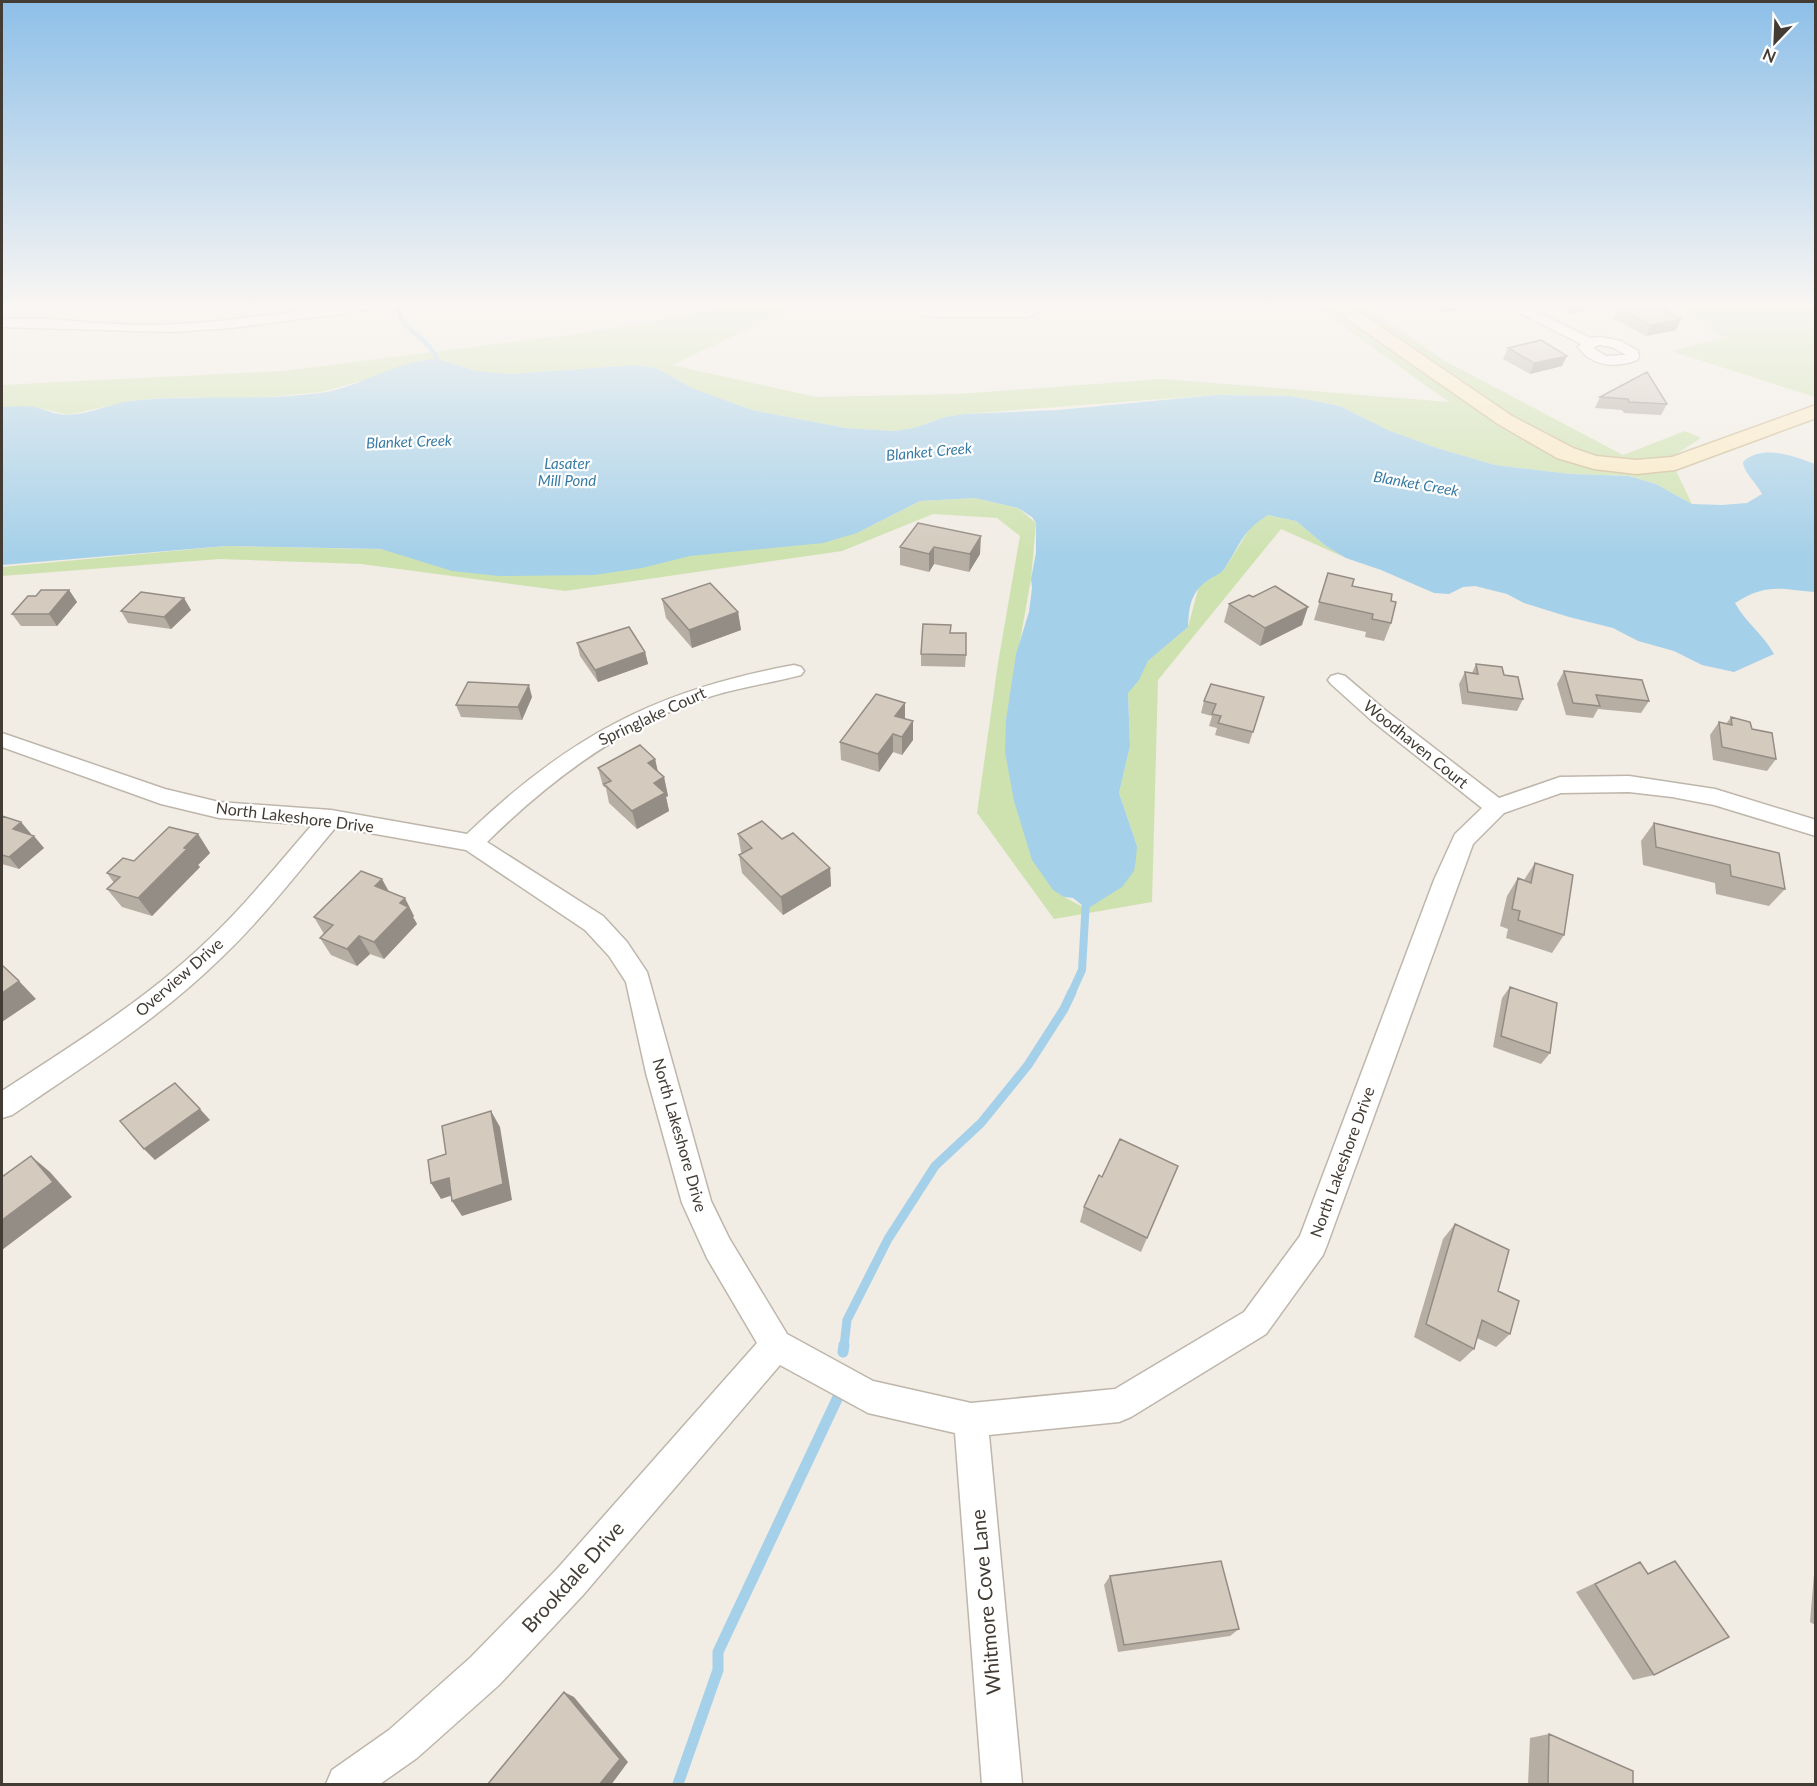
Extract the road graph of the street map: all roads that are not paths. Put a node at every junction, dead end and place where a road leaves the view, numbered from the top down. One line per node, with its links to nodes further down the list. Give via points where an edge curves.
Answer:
1 (1458, 388): 2 (street, via 1564,453 1594,462 1636,467 1675,463)
2 (1815, 411)
3 (794, 670): 9 (street, Springlake Court, via 720,685 607,734 563,762)
4 (1338, 680): 6 (street, Woodhaven Court)
5 (2, 740): 7 (street, North Lakeshore Drive, via 161,796 219,810)
6 (1496, 807): 8 (street, North Lakeshore Drive, via 1560,786 1629,784 1715,797); 12 (street, North Lakeshore Drive, via 1463,840 1446,880 1312,1245 1254,1323 1119,1405)
7 (331, 818): 9 (street, North Lakeshore Drive); 10 (street, Overview Drive, via 248,915 181,979 137,1015)
8 (1815, 828)
9 (472, 843): 11 (street, North Lakeshore Drive, via 594,923 618,949 638,980 697,1203 718,1248)
10 (2, 1106)
11 (776, 1345): 12 (street, North Lakeshore Drive, via 867,1396); 13 (street, Brookdale Drive, via 570,1582 493,1663 403,1744)
12 (971, 1420): 14 (street, Whitmore Cove Lane)
13 (346, 1785)
14 (1002, 1785)

